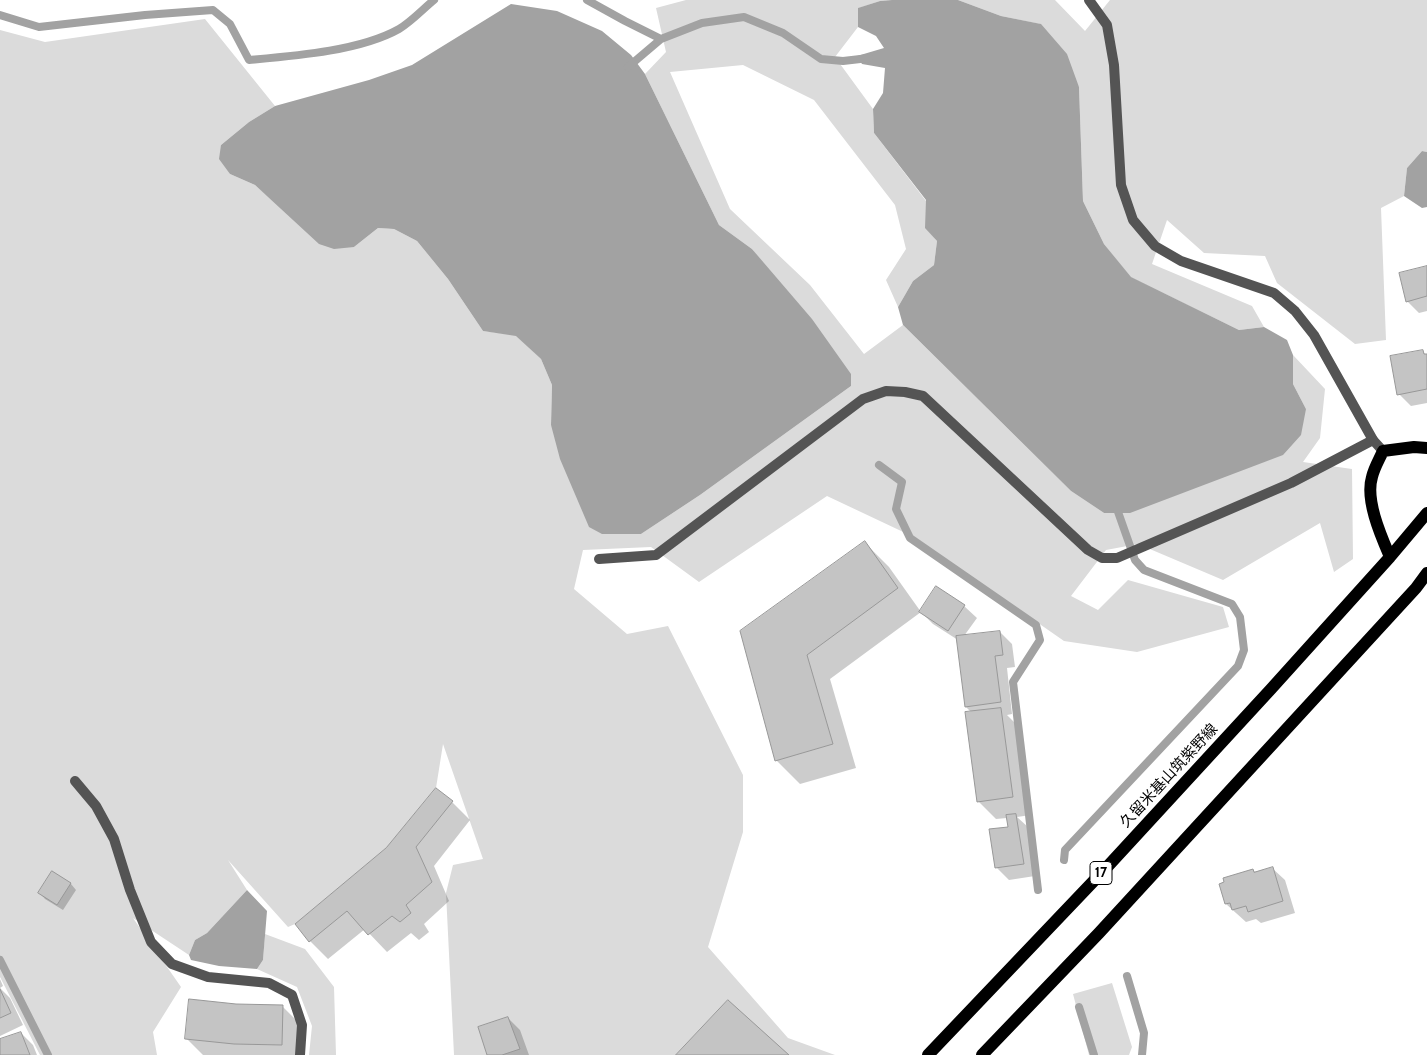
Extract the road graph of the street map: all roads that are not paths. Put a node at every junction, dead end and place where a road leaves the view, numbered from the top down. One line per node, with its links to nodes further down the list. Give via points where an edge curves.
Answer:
1 (1089, 0): 2 (street, via 1107,25 1114,65 1121,185 1133,220 1155,246 1181,261 1274,293 1295,311 1314,335)
2 (1373, 440): 4 (street); 7 (street, via 1291,483 1117,558 1102,558 1088,550 923,396 886,391 863,399 656,555)
3 (1427, 448): 4 (main road)
4 (1383, 451): 6 (main road, via 1371,479 1371,504)
5 (1427, 513): 6 (main road, 久留米基山筑紫野線 / 17)
6 (1390, 557): 12 (main road, 久留米基山筑紫野線 / 17, via 1108,866)
7 (599, 559)
8 (1427, 573): 9 (main road)
9 (1421, 590): 13 (main road)
10 (75, 781): 11 (street, via 96,806 114,839 151,942 172,964 208,978 269,983 292,995 302,1025)
11 (300, 1055)
12 (928, 1055)
13 (982, 1055)

